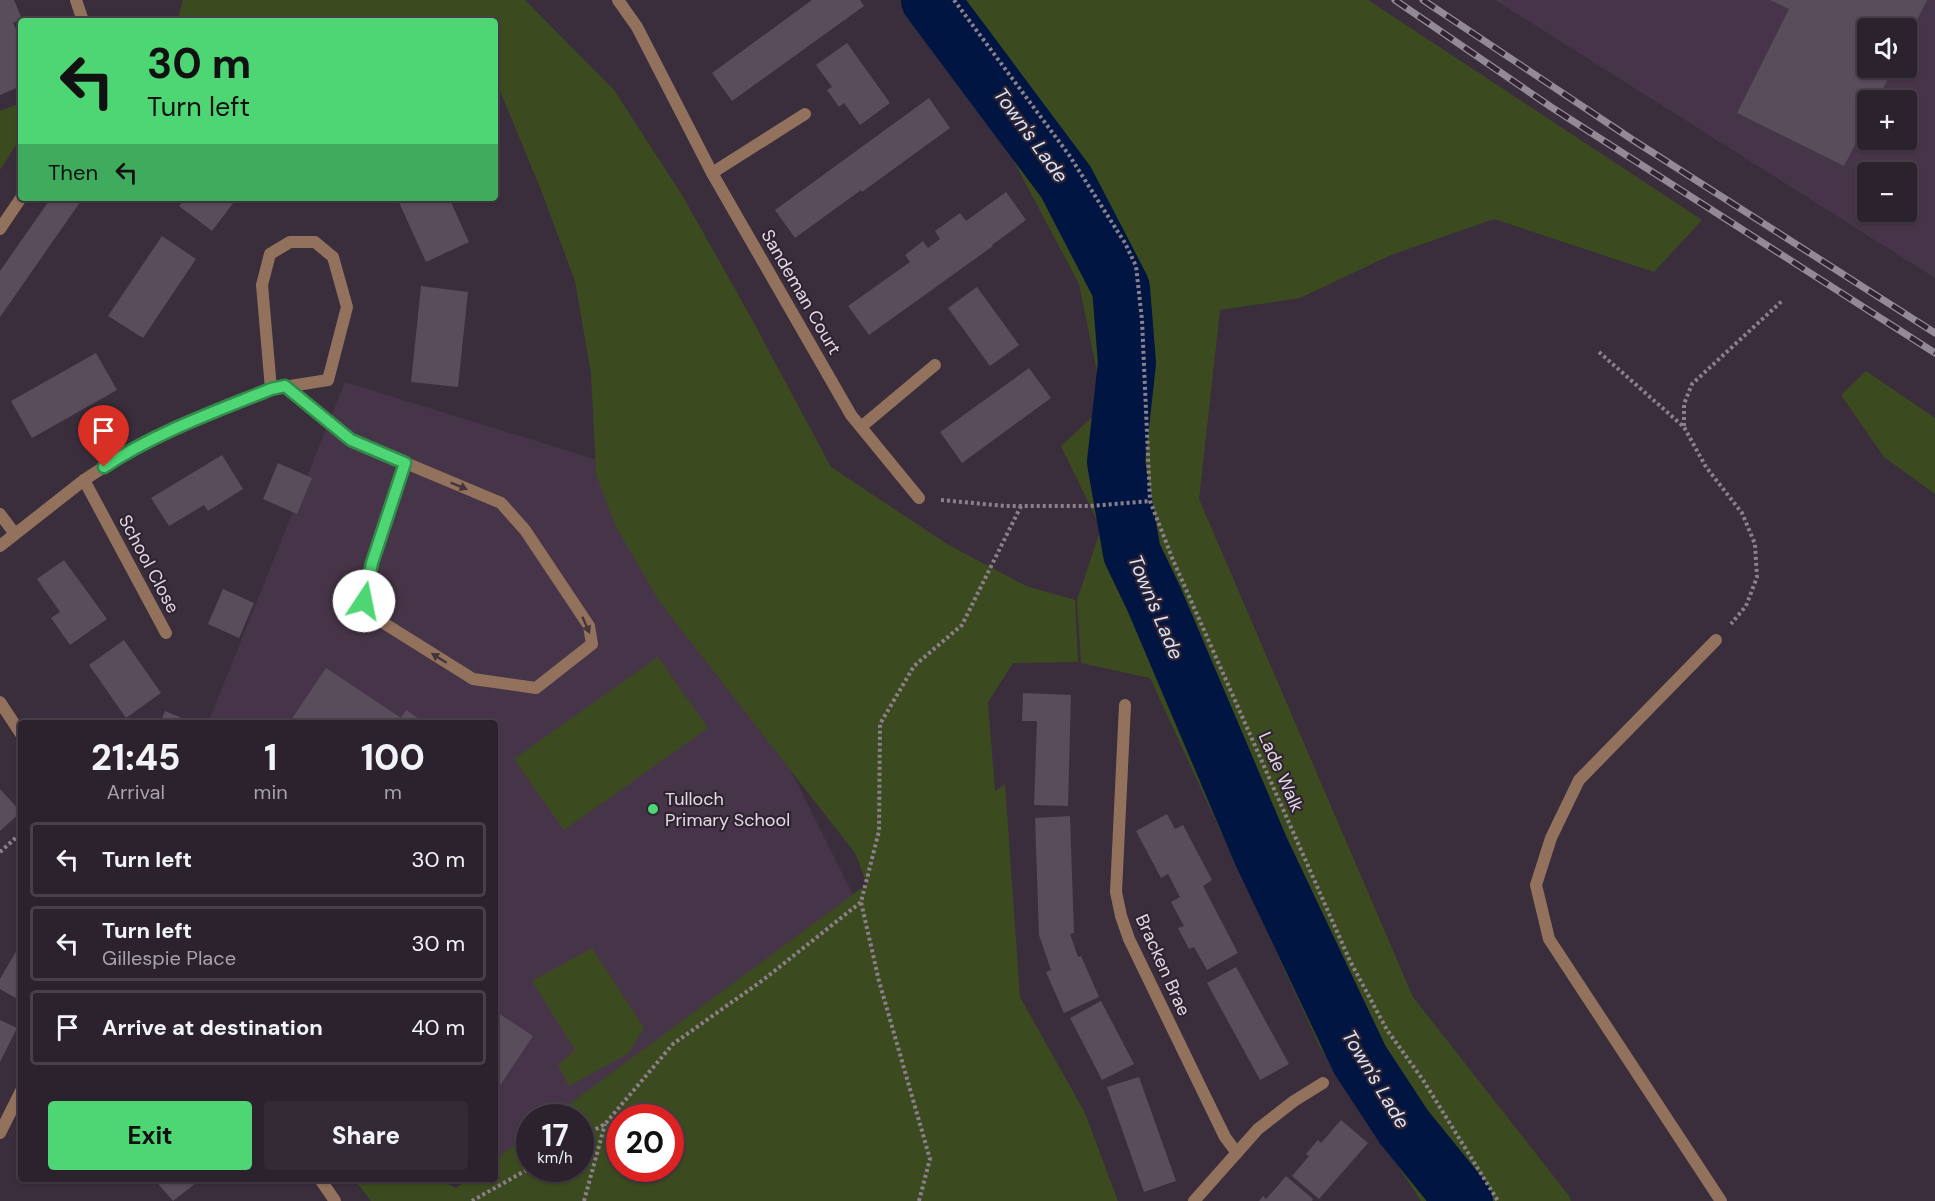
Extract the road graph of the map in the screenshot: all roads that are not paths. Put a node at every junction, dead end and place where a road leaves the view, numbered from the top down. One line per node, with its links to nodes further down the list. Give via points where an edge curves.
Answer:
1 (76, 0): 3 (street)
2 (618, 0): 5 (street, Sandeman Court)
3 (82, 18)
4 (805, 114): 5 (street)
5 (712, 173): 11 (street, Sandeman Court)
6 (19, 201): 7 (street)
7 (0, 229)
8 (934, 365): 11 (street)
9 (285, 386): 10 (street); 10 (street, via 328,380 347,307 333,256 315,242 290,242 270,254 262,285); 12 (street, via 351,440)
10 (271, 389): 13 (street, via 164,434)
11 (861, 427): 14 (street, Sandeman Court)
12 (405, 463): 12 (street, one-way to 12, via 501,502 525,530 589,626 592,644 536,688 473,680 382,622 364,601 372,563)
13 (84, 480): 16 (street); 18 (street, School Close)
14 (919, 498)
15 (0, 514): 16 (street)
16 (15, 534): 17 (street)
17 (0, 546)
18 (166, 633)
19 (1716, 640): 30 (street, via 1579,780 1551,838 1536,885 1549,939)
20 (0, 702): 22 (street)
21 (1125, 705): 26 (street, Bracken Brae, via 1116,880 1121,916 1225,1137)
22 (18, 729)
23 (1323, 1083): 26 (street, via 1258,1129)
24 (18, 1097): 25 (street)
25 (0, 1133)
26 (1237, 1152): 29 (street)
27 (322, 1182): 28 (street)
28 (335, 1201)
29 (1194, 1201)
30 (1721, 1201)

